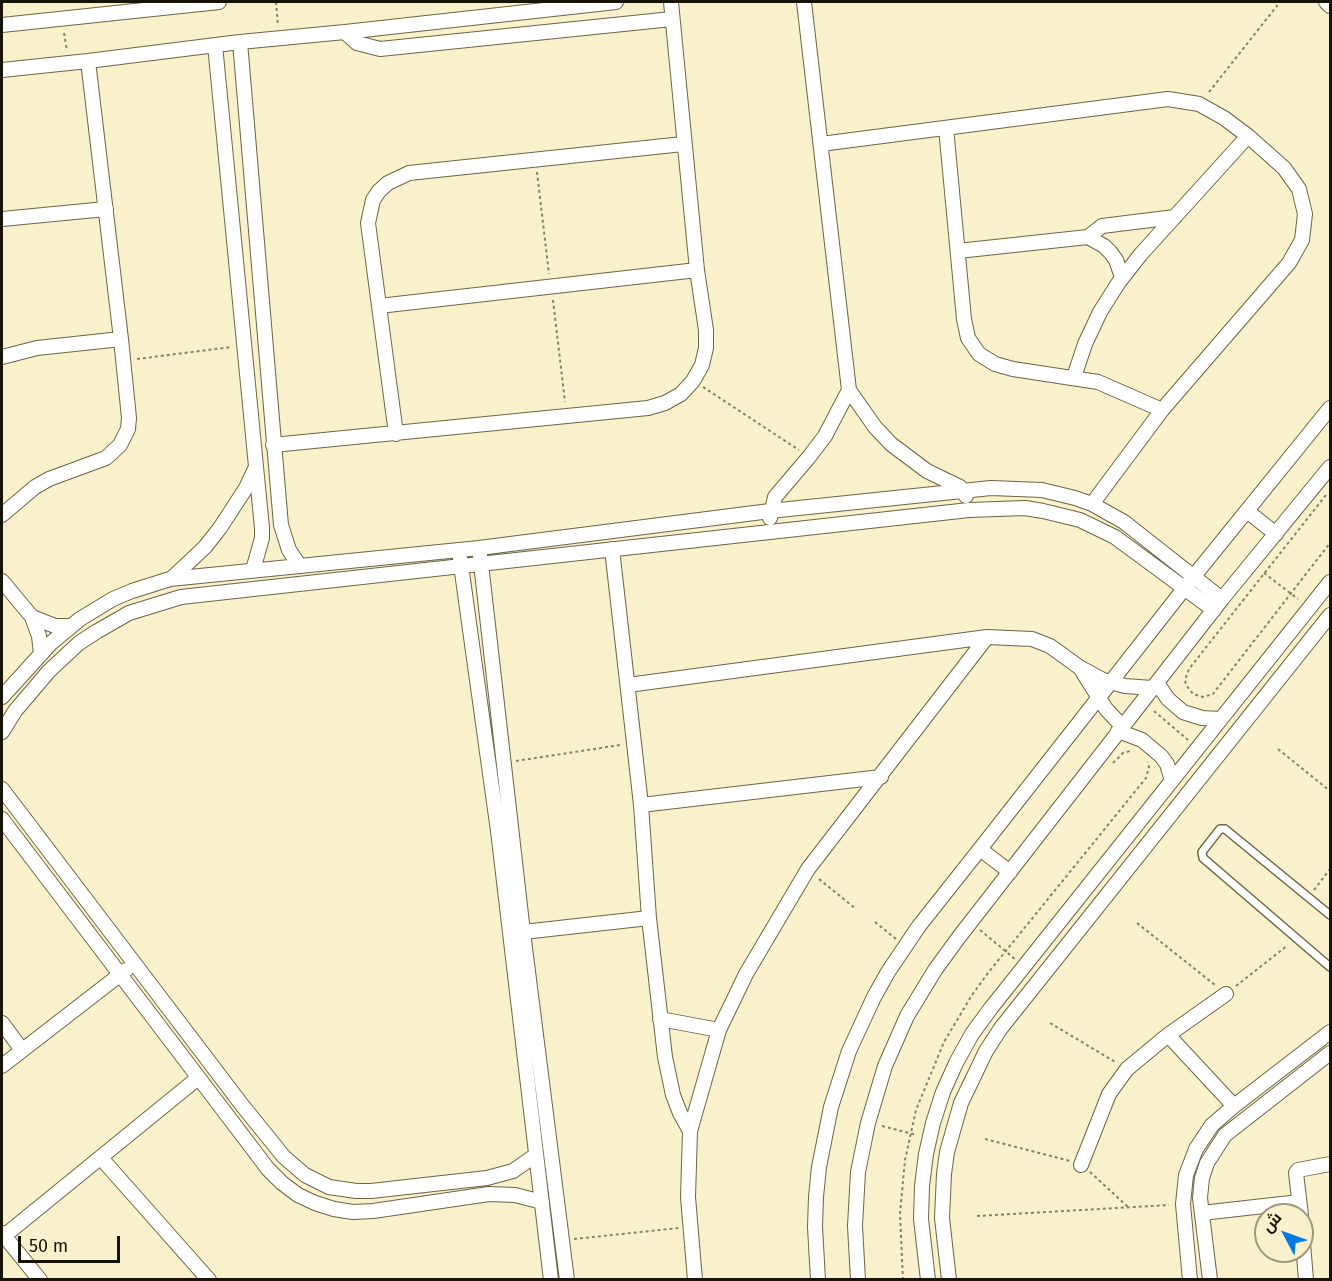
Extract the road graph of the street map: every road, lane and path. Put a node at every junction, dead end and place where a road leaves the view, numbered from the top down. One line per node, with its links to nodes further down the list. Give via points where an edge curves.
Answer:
1 (219, 2): 10 (street)
2 (276, 2): 14 (path)
3 (606, 2): 9 (street)
4 (670, 2): 11 (street)
5 (804, 2): 26 (street)
6 (1280, 2): 20 (path)
7 (1326, 2): 8 (street)
8 (1330, 6)
9 (522, 7): 13 (street)
10 (61, 18): 12 (street); 18 (path)
11 (672, 20): 13 (street, via 380,49 357,43); 25 (street)
12 (2, 25)
13 (345, 32): 14 (street)
14 (280, 38): 15 (street)
15 (240, 42): 16 (street); 21 (street)
16 (215, 45): 17 (street); 22 (street)
17 (88, 61): 18 (street); 27 (street)
18 (69, 63): 19 (street)
19 (2, 70)
20 (1199, 104): 23 (street, via 1168,99); 24 (street)
21 (246, 116): 22 (street); 45 (street)
22 (222, 121): 36 (street)
23 (946, 128): 26 (street); 31 (street)
24 (1248, 136): 28 (street); 43 (street, via 1284,168 1299,189 1305,214 1302,240 1289,263)
25 (683, 144): 32 (street); 34 (street, via 398,177 380,191 369,211)
26 (821, 144): 41 (street)
27 (106, 209): 29 (street); 35 (street)
28 (1174, 217): 30 (street, via 1102,226); 33 (street)
29 (2, 219)
30 (1088, 237): 31 (street); 33 (street, via 1111,252)
31 (958, 251): 39 (street, via 968,338 979,354 1013,369)
32 (697, 270): 34 (street); 40 (street, via 706,348)
33 (1122, 277): 39 (street, via 1100,312)
34 (379, 306): 44 (street)
35 (121, 339): 37 (street, via 37,348); 38 (street)
36 (244, 345): 38 (path); 48 (street)
37 (2, 357)
38 (123, 360): 56 (street, via 129,418 120,445 96,463 42,483)
39 (1074, 377): 43 (street, via 1098,382)
40 (693, 381): 44 (street, via 681,394 648,408); 46 (path)
41 (849, 390): 46 (street); 51 (street, via 891,444)
42 (1330, 408): 55 (street)
43 (1162, 410): 52 (street)
44 (396, 434): 45 (street)
45 (273, 446): 49 (street)
46 (810, 457): 54 (street, via 779,491)
47 (1330, 467): 58 (street)
48 (256, 474): 49 (street); 67 (street, via 262,538); 70 (street, via 220,528)
49 (276, 478): 64 (street, via 284,538)
50 (1330, 490): 68 (path)
51 (964, 492): 52 (street, via 1025,488); 53 (street); 54 (street)
52 (1092, 504): 69 (street, via 1124,522)
53 (969, 510): 57 (street); 73 (street, via 1025,508 1080,520 1115,537)
54 (770, 511): 57 (street); 60 (street)
55 (1247, 511): 58 (street); 69 (street)
56 (2, 515)
57 (772, 532): 61 (street)
58 (1276, 534): 65 (street)
59 (1330, 543): 74 (path)
60 (479, 548): 62 (street); 63 (street)
61 (612, 549): 63 (street); 84 (street)
62 (459, 550): 64 (street); 66 (street)
63 (481, 564): 66 (street); 97 (street)
64 (299, 565): 67 (street)
65 (1252, 565): 68 (path); 75 (street)
66 (461, 566): 91 (street, via 181,597 146,607 96,632 64,656); 144 (street, via 498,831)
67 (253, 570): 70 (street)
68 (1264, 573): 74 (path); 74 (path, via 1189,669 1185,680 1193,694 1213,694)
69 (1194, 576): 73 (street); 75 (street)
70 (170, 579): 79 (street, via 113,599)
71 (2, 581): 78 (street)
72 (1330, 582): 76 (street)
73 (1185, 588): 75 (street); 83 (street)
74 (1290, 594): 76 (path)
75 (1218, 604): 85 (street)
76 (1310, 608): 89 (street)
77 (1330, 615): 170 (street, via 986,1051 961,1103 947,1152 942,1218)
78 (32, 617): 79 (street, via 47,624); 81 (street)
79 (71, 626): 81 (street)
80 (987, 637): 82 (street, via 1032,639 1050,646); 84 (street); 99 (street)
81 (41, 654): 86 (street)
82 (1079, 667): 83 (street); 87 (street)
83 (1112, 683): 85 (street, via 1132,687); 87 (street)
84 (628, 685): 92 (street)
85 (1155, 685): 88 (street); 89 (street, via 1183,712)
86 (2, 697)
87 (1100, 698): 90 (street); 105 (street)
88 (1142, 701): 90 (street); 93 (path)
89 (1221, 719): 93 (street)
90 (1120, 728): 100 (street, via 1161,756); 108 (street)
91 (2, 732)
92 (634, 743): 97 (path); 103 (street)
93 (1198, 748): 100 (street)
94 (1278, 749): 102 (path)
95 (1137, 751): 98 (path, via 1123,753)
96 (1146, 757): 119 (path, via 1146,778)
97 (505, 763): 115 (street)
98 (1112, 765)
99 (881, 777): 103 (street); 106 (street)
100 (1172, 780): 121 (street)
101 (2, 789): 120 (street)
102 (1330, 791)
103 (641, 805): 112 (street)
104 (2, 819): 123 (street)
105 (980, 849): 108 (street); 118 (street)
106 (808, 869): 110 (path); 128 (street, via 746,974)
107 (1330, 869): 109 (path)
108 (1010, 872): 139 (street, via 935,970 907,1016 885,1066)
109 (1308, 897): 111 (lane); 117 (lane, via 1225,829 1202,852 1203,858)
110 (856, 909)
111 (1330, 915)
112 (650, 918): 115 (street); 125 (street)
113 (875, 922): 118 (path)
114 (1137, 923): 124 (path)
115 (523, 932): 159 (street)
116 (973, 936): 119 (path, via 978,929)
117 (1297, 938): 122 (lane); 124 (path)
118 (904, 947): 166 (street, via 861,1024 831,1107 816,1197)
119 (1006, 951): 121 (path); 141 (path, via 972,995 944,1042)
120 (135, 964): 123 (street); 148 (street, via 284,1157 304,1175 329,1187 356,1191)
121 (1024, 966): 142 (street, via 972,1034 943,1092)
122 (1330, 967)
123 (120, 975): 131 (street); 136 (street)
124 (1226, 994): 130 (street)
125 (660, 1019): 128 (street); 140 (street, via 668,1076)
126 (2, 1023): 131 (street)
127 (1050, 1023): 134 (path)
128 (719, 1030): 140 (street)
129 (1330, 1032): 135 (street)
130 (1168, 1035): 134 (street); 138 (street)
131 (22, 1050): 133 (street)
132 (1330, 1053): 137 (street)
133 (2, 1066)
134 (1127, 1069): 147 (street, via 1109,1094)
135 (1279, 1073): 137 (street); 138 (street)
136 (198, 1078): 145 (street); 149 (street, via 268,1169 298,1195 315,1203 373,1211)
137 (1288, 1087): 155 (street, via 1225,1136 1215,1149 1202,1178)
138 (1234, 1106): 152 (street, via 1212,1125 1196,1149 1186,1175)
139 (868, 1123): 141 (path); 167 (street, via 858,1172)
140 (690, 1131): 157 (street)
141 (910, 1133): 142 (path); 168 (path, via 900,1214)
142 (929, 1138): 169 (street, via 921,1219)
143 (986, 1139): 147 (path)
144 (536, 1155): 148 (street, via 513,1171); 150 (street)
145 (101, 1158): 158 (street); 162 (street)
146 (1330, 1164): 151 (street, via 1298,1170)
147 (1081, 1165): 153 (path)
148 (475, 1180): 149 (street)
149 (477, 1196): 150 (street, via 502,1194)
150 (542, 1202): 163 (street)
151 (1299, 1203)
152 (1183, 1204): 153 (path); 171 (street)
153 (1128, 1207): 156 (path)
154 (1254, 1210): 155 (street)
155 (1202, 1212): 172 (street)
156 (977, 1216)
157 (690, 1227): 159 (path); 165 (street)
158 (3, 1234): 161 (street)
159 (562, 1241): 164 (street)
160 (1305, 1263): 173 (street)
161 (40, 1280)
162 (209, 1280)
163 (551, 1280)
164 (567, 1280)
165 (694, 1280)
166 (818, 1280)
167 (858, 1280)
168 (903, 1280)
169 (928, 1280)
170 (949, 1280)
171 (1190, 1280)
172 (1210, 1280)
173 (1306, 1280)

